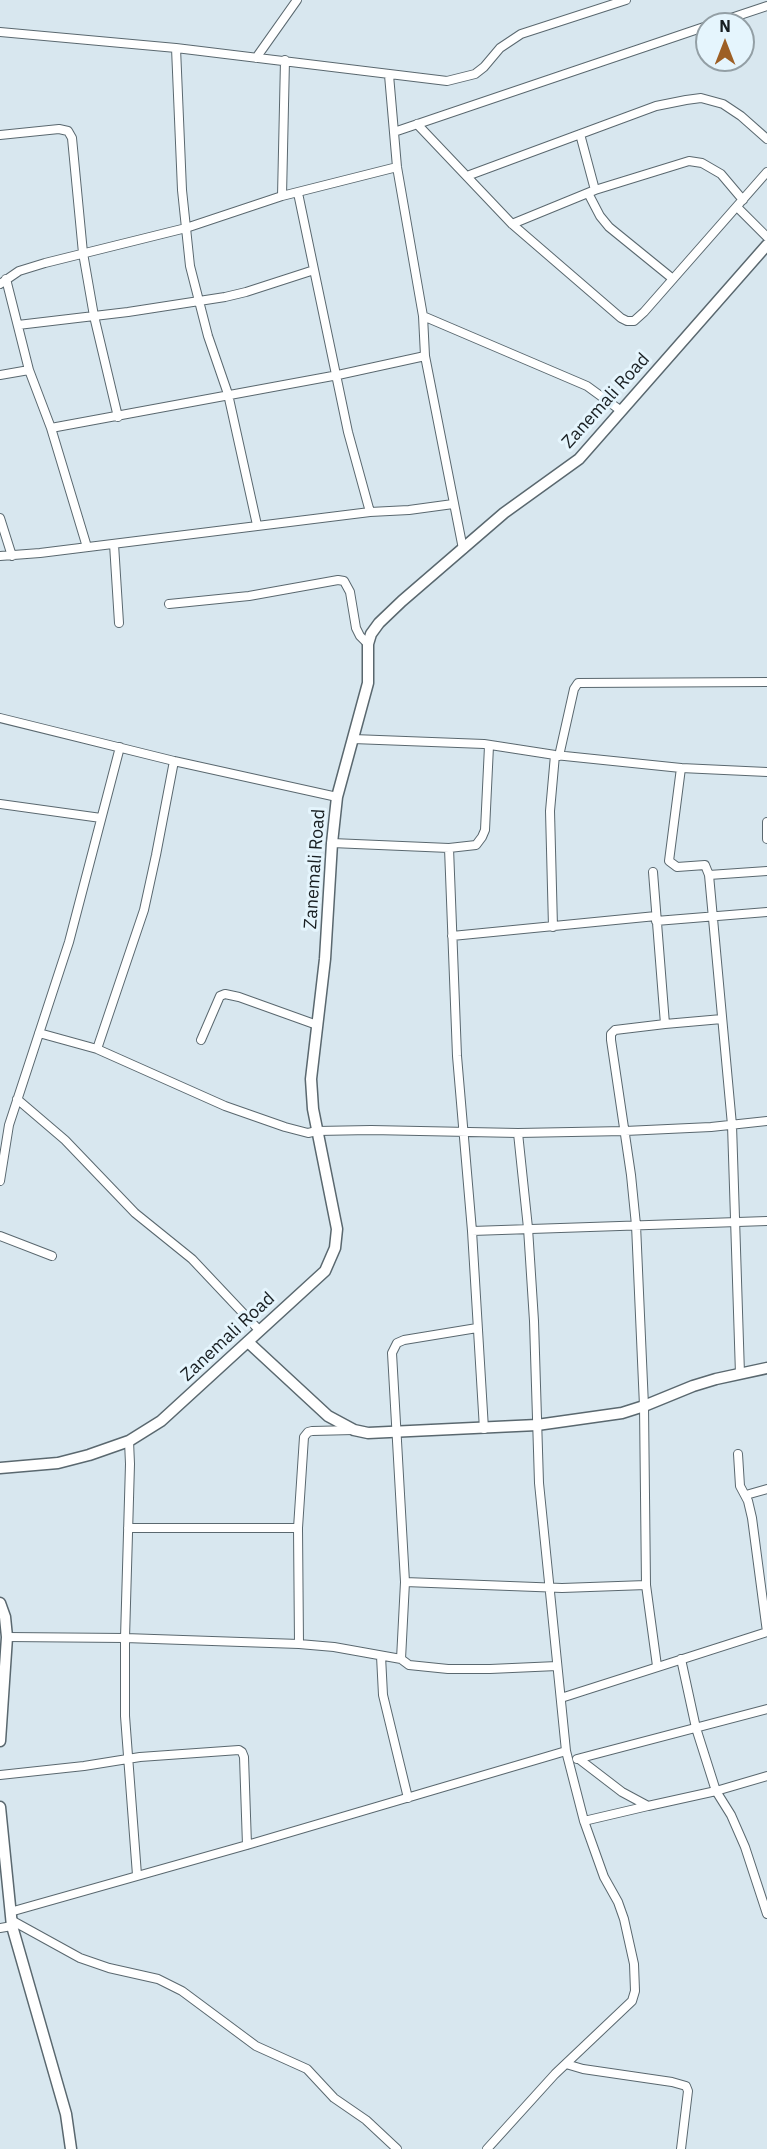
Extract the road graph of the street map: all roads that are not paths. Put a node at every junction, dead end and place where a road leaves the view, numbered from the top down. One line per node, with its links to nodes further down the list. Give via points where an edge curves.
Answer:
1 (297, 0): 8 (street)
2 (627, 0): 10 (street, via 521,34 500,48 475,74 460,79 433,81)
3 (767, 6): 4 (street)
4 (749, 12)
5 (695, 30): 11 (street)
6 (0, 32): 7 (street)
7 (176, 48): 8 (street); 24 (street)
8 (256, 58): 9 (street)
9 (285, 60): 10 (street); 21 (street)
10 (388, 75): 12 (street)
11 (417, 124): 12 (street); 18 (street)
12 (394, 132): 16 (street)
13 (580, 134): 15 (street, via 656,106 701,98 723,104); 18 (street); 19 (street)
14 (0, 135): 27 (street, via 68,131)
15 (767, 139)
16 (397, 167): 20 (street); 33 (street)
17 (767, 172): 22 (street)
18 (467, 176): 23 (street)
19 (591, 191): 22 (street, via 689,161 702,163 721,174); 23 (street); 29 (street, via 609,228)
20 (298, 193): 21 (street); 28 (street)
21 (282, 196): 24 (street)
22 (740, 203): 25 (street); 29 (street)
23 (512, 224): 29 (street, via 627,321 639,318)
24 (186, 228): 27 (street); 31 (street)
25 (767, 237)
26 (767, 245): 40 (street, Zanemali Road)
27 (83, 254): 30 (street, via 19,271); 32 (street)
28 (314, 270): 31 (street, via 246,292); 38 (street)
29 (673, 279)
30 (3, 282): 34 (street)
31 (198, 302): 32 (street); 39 (street)
32 (94, 316): 34 (street); 41 (street)
33 (423, 316): 35 (street); 40 (street, via 587,386)
34 (18, 326): 36 (street)
35 (425, 356): 38 (street); 43 (street)
36 (29, 370): 37 (street); 42 (street)
37 (0, 375)
38 (338, 375): 39 (street); 44 (street)
39 (228, 394): 41 (street); 46 (street)
40 (620, 410): 49 (street, Zanemali Road, via 579,459 504,513)
41 (118, 417): 42 (street)
42 (51, 428): 48 (street)
43 (453, 504): 44 (street); 49 (street)
44 (370, 512): 46 (street)
45 (0, 518): 51 (street)
46 (257, 525): 47 (street)
47 (114, 544): 48 (street); 53 (street)
48 (87, 547): 51 (street)
49 (463, 549): 54 (street, Zanemali Road, via 379,622)
50 (0, 556): 51 (street)
51 (12, 556)
52 (168, 604): 54 (street, via 344,581 350,592 356,628)
53 (119, 623)
54 (368, 644): 57 (street, Zanemali Road, via 368,683)
55 (767, 682): 60 (street, via 578,683)
56 (0, 718): 59 (street)
57 (353, 739): 58 (street); 64 (street, Zanemali Road)
58 (489, 746): 60 (street); 70 (street, via 485,830 476,845)
59 (120, 747): 61 (street); 66 (street)
60 (557, 755): 62 (street); 77 (street, via 550,811)
61 (174, 761): 64 (street); 84 (street, via 144,910)
62 (681, 768): 63 (street); 73 (street, via 669,861 677,867 705,865)
63 (767, 772)
64 (337, 797): 69 (street, Zanemali Road)
65 (0, 804): 66 (street)
66 (101, 818): 82 (street, via 66,951)
67 (767, 822): 68 (street)
68 (767, 839)
69 (332, 843): 70 (street); 81 (street, Zanemali Road)
70 (449, 848): 78 (street)
71 (653, 872): 76 (street)
72 (767, 872): 73 (street)
73 (709, 875): 75 (street)
74 (767, 912): 75 (street)
75 (713, 915): 76 (street); 79 (street)
76 (656, 918): 77 (street); 80 (street)
77 (553, 927): 78 (street)
78 (452, 936): 90 (street)
79 (722, 1019): 80 (street); 87 (street)
80 (665, 1024): 89 (street, via 615,1030 611,1034)
81 (317, 1025): 83 (street, via 225,994 220,996); 88 (street, Zanemali Road, via 311,1079)
82 (39, 1033): 84 (street); 85 (street)
83 (201, 1040)
84 (97, 1049): 88 (street, via 225,1106 297,1131)
85 (17, 1099): 92 (street); 101 (street, via 65,1140 135,1213 192,1258)
86 (767, 1121): 87 (street)
87 (732, 1125): 89 (street); 94 (street)
88 (317, 1131): 90 (street); 101 (street, Zanemali Road, via 338,1229 335,1248 324,1271)
89 (625, 1131): 91 (street); 95 (street)
90 (463, 1132): 91 (street); 97 (street)
91 (518, 1133): 96 (street)
92 (0, 1180)
93 (767, 1221): 94 (street)
94 (736, 1222): 95 (street); 104 (street)
95 (636, 1224): 96 (street); 105 (street)
96 (528, 1228): 97 (street); 106 (street)
97 (472, 1231): 100 (street)
98 (0, 1236): 99 (street)
99 (52, 1256)
100 (477, 1328): 107 (street); 109 (street, via 404,1340 394,1346)
101 (259, 1330): 102 (street, Zanemali Road)
102 (248, 1342): 108 (street, via 328,1416); 110 (street, Zanemali Road, via 161,1421)
103 (767, 1368): 104 (street)
104 (740, 1374): 105 (street, via 693,1386)
105 (644, 1406): 106 (street, via 622,1413); 118 (street)
106 (537, 1425): 107 (street); 119 (street)
107 (484, 1429): 109 (street)
108 (354, 1430): 109 (street); 116 (street, via 306,1434)
109 (398, 1431): 117 (street)
110 (129, 1441): 112 (street, Zanemali Road, via 58,1463); 115 (street)
111 (738, 1455): 114 (street, via 740,1486)
112 (0, 1468)
113 (767, 1489): 114 (street)
114 (746, 1494): 121 (street)
115 (128, 1528): 116 (street); 123 (street)
116 (298, 1528): 124 (street)
117 (405, 1582): 119 (street); 126 (street)
118 (646, 1585): 119 (street); 129 (street)
119 (549, 1587): 128 (street)
120 (0, 1603): 122 (street)
121 (767, 1632): 127 (street)
122 (7, 1637): 123 (street); 133 (street)
123 (124, 1638): 124 (street); 135 (street)
124 (299, 1644): 125 (street)
125 (381, 1656): 126 (street); 141 (street, via 386,1713)
126 (401, 1659): 128 (street, via 409,1665 448,1669)
127 (681, 1659): 129 (street); 132 (street)
128 (557, 1666): 130 (street)
129 (657, 1666): 130 (street)
130 (561, 1698): 134 (street)
131 (767, 1709): 132 (street)
132 (696, 1728): 136 (street); 140 (street)
133 (0, 1741)
134 (566, 1751): 137 (street); 141 (street)
135 (128, 1759): 138 (street); 145 (street, via 242,1752); 146 (street)
136 (579, 1759): 137 (street); 142 (street, via 622,1792)
137 (568, 1762): 144 (street)
138 (0, 1775)
139 (767, 1776): 140 (street)
140 (716, 1791): 142 (street); 147 (street, via 736,1826)
141 (408, 1798): 145 (street)
142 (648, 1806): 144 (street)
143 (0, 1807): 149 (street)
144 (584, 1821): 151 (street, via 624,1919 634,1964 635,1991 632,2001)
145 (247, 1845): 146 (street)
146 (137, 1875): 149 (street)
147 (765, 1897): 148 (street)
148 (767, 1914)
149 (11, 1919): 150 (street); 152 (street, via 66,2114); 153 (street, via 80,1958 158,1979 182,1991 256,2046 307,2069 334,2098 366,2120)
150 (0, 1928)
151 (566, 2064): 154 (street); 155 (street, via 686,2086)
152 (71, 2149)
153 (397, 2149)
154 (487, 2149)
155 (681, 2149)

